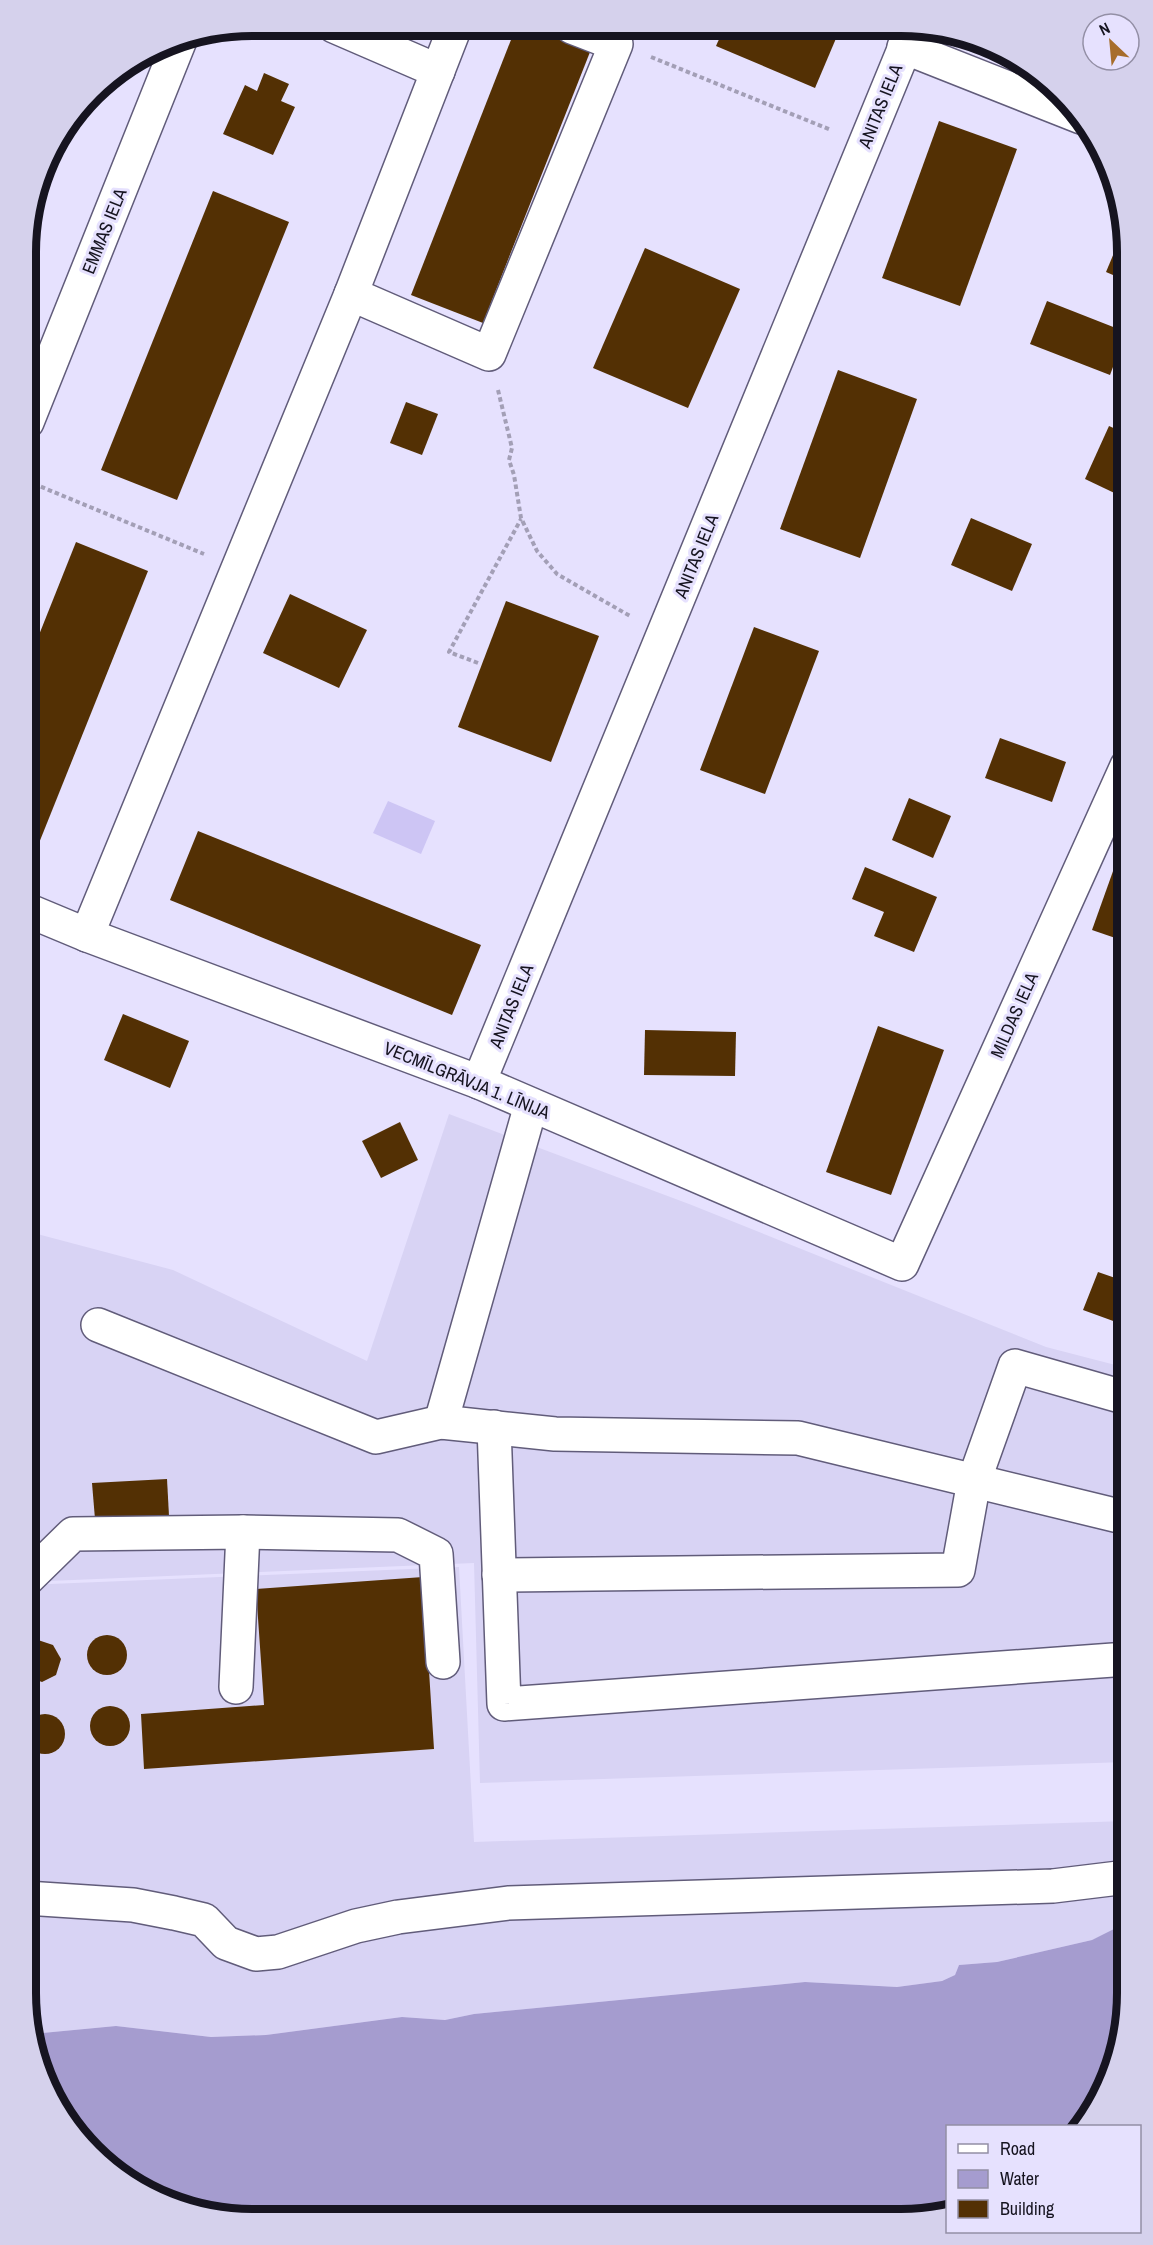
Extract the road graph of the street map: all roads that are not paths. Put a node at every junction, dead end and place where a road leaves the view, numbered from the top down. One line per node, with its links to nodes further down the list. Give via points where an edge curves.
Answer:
1 (357, 36): 6 (street)
2 (452, 36): 6 (street)
3 (595, 36): 8 (street, via 616,44 489,354)
4 (908, 38): 7 (street); 13 (street, ANITAS IELA)
5 (176, 49): 9 (street, EMMAS IELA)
6 (438, 71): 8 (street)
7 (1061, 108)
8 (351, 294): 12 (street)
9 (36, 400)
10 (1117, 788): 15 (street, MILDAS IELA)
11 (36, 914): 12 (street, VECMĪLGRĀVJA 1. LĪNIJA)
12 (87, 935): 13 (street, VECMĪLGRĀVJA 1. LĪNIJA)
13 (479, 1082): 14 (street, VECMĪLGRĀVJA 1. LĪNIJA)
14 (531, 1105): 15 (street, VECMĪLGRĀVJA 1. LĪNIJA); 18 (street)
15 (902, 1264)
16 (98, 1325): 18 (street, via 376,1437)
17 (1117, 1395): 20 (street, via 1015,1366)
18 (441, 1422): 19 (street)
19 (494, 1427): 20 (street, via 555,1434 798,1438); 24 (street)
20 (974, 1481): 21 (street); 24 (street, via 958,1569)
21 (1117, 1516)
22 (243, 1532): 23 (street, via 73,1534); 26 (street, via 398,1535 436,1554); 27 (street)
23 (36, 1570)
24 (499, 1575): 25 (street, via 504,1704)
25 (1117, 1660)
26 (443, 1662)
27 (236, 1687)
28 (1117, 1878): 29 (street, via 1053,1886 508,1903 388,1919 278,1952 256,1954 226,1943 204,1920 133,1905)
29 (36, 1899)

